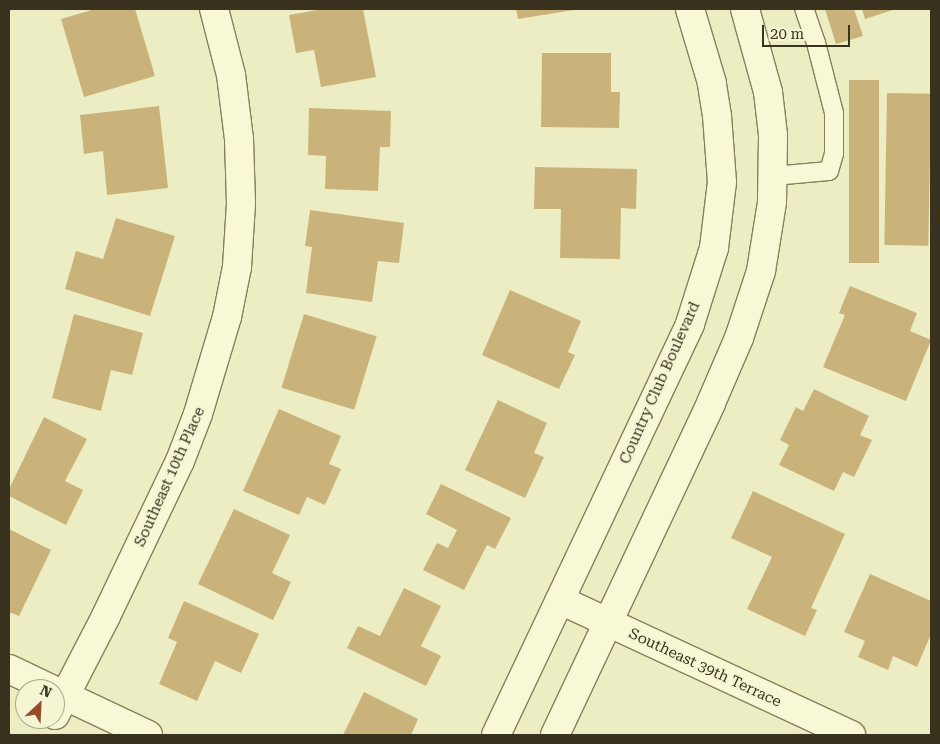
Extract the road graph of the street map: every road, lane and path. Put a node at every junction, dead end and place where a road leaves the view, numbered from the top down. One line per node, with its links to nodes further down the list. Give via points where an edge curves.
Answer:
1 (214, 9): 10 (main road, Southeast 10th Place, via 231,75 242,203 237,267 227,317 198,414 180,461)
2 (690, 9): 6 (main road, Country Club Boulevard, via 712,83 717,116 722,182 714,248 690,324)
3 (746, 9): 5 (main road, via 768,92)
4 (804, 9): 5 (lane, via 834,113 834,154 829,171)
5 (773, 176): 7 (main road, via 769,233 761,271 739,338)
6 (560, 600): 7 (main road, Southeast 39th Terrace); 13 (main road, Country Club Boulevard)
7 (608, 623): 14 (main road); 15 (main road, Southeast 39th Terrace)
8 (9, 669): 9 (main road)
9 (23, 679)
10 (65, 685)
11 (65, 705): 12 (main road)
12 (148, 735)
13 (496, 735)
14 (555, 735)
15 (851, 735)

